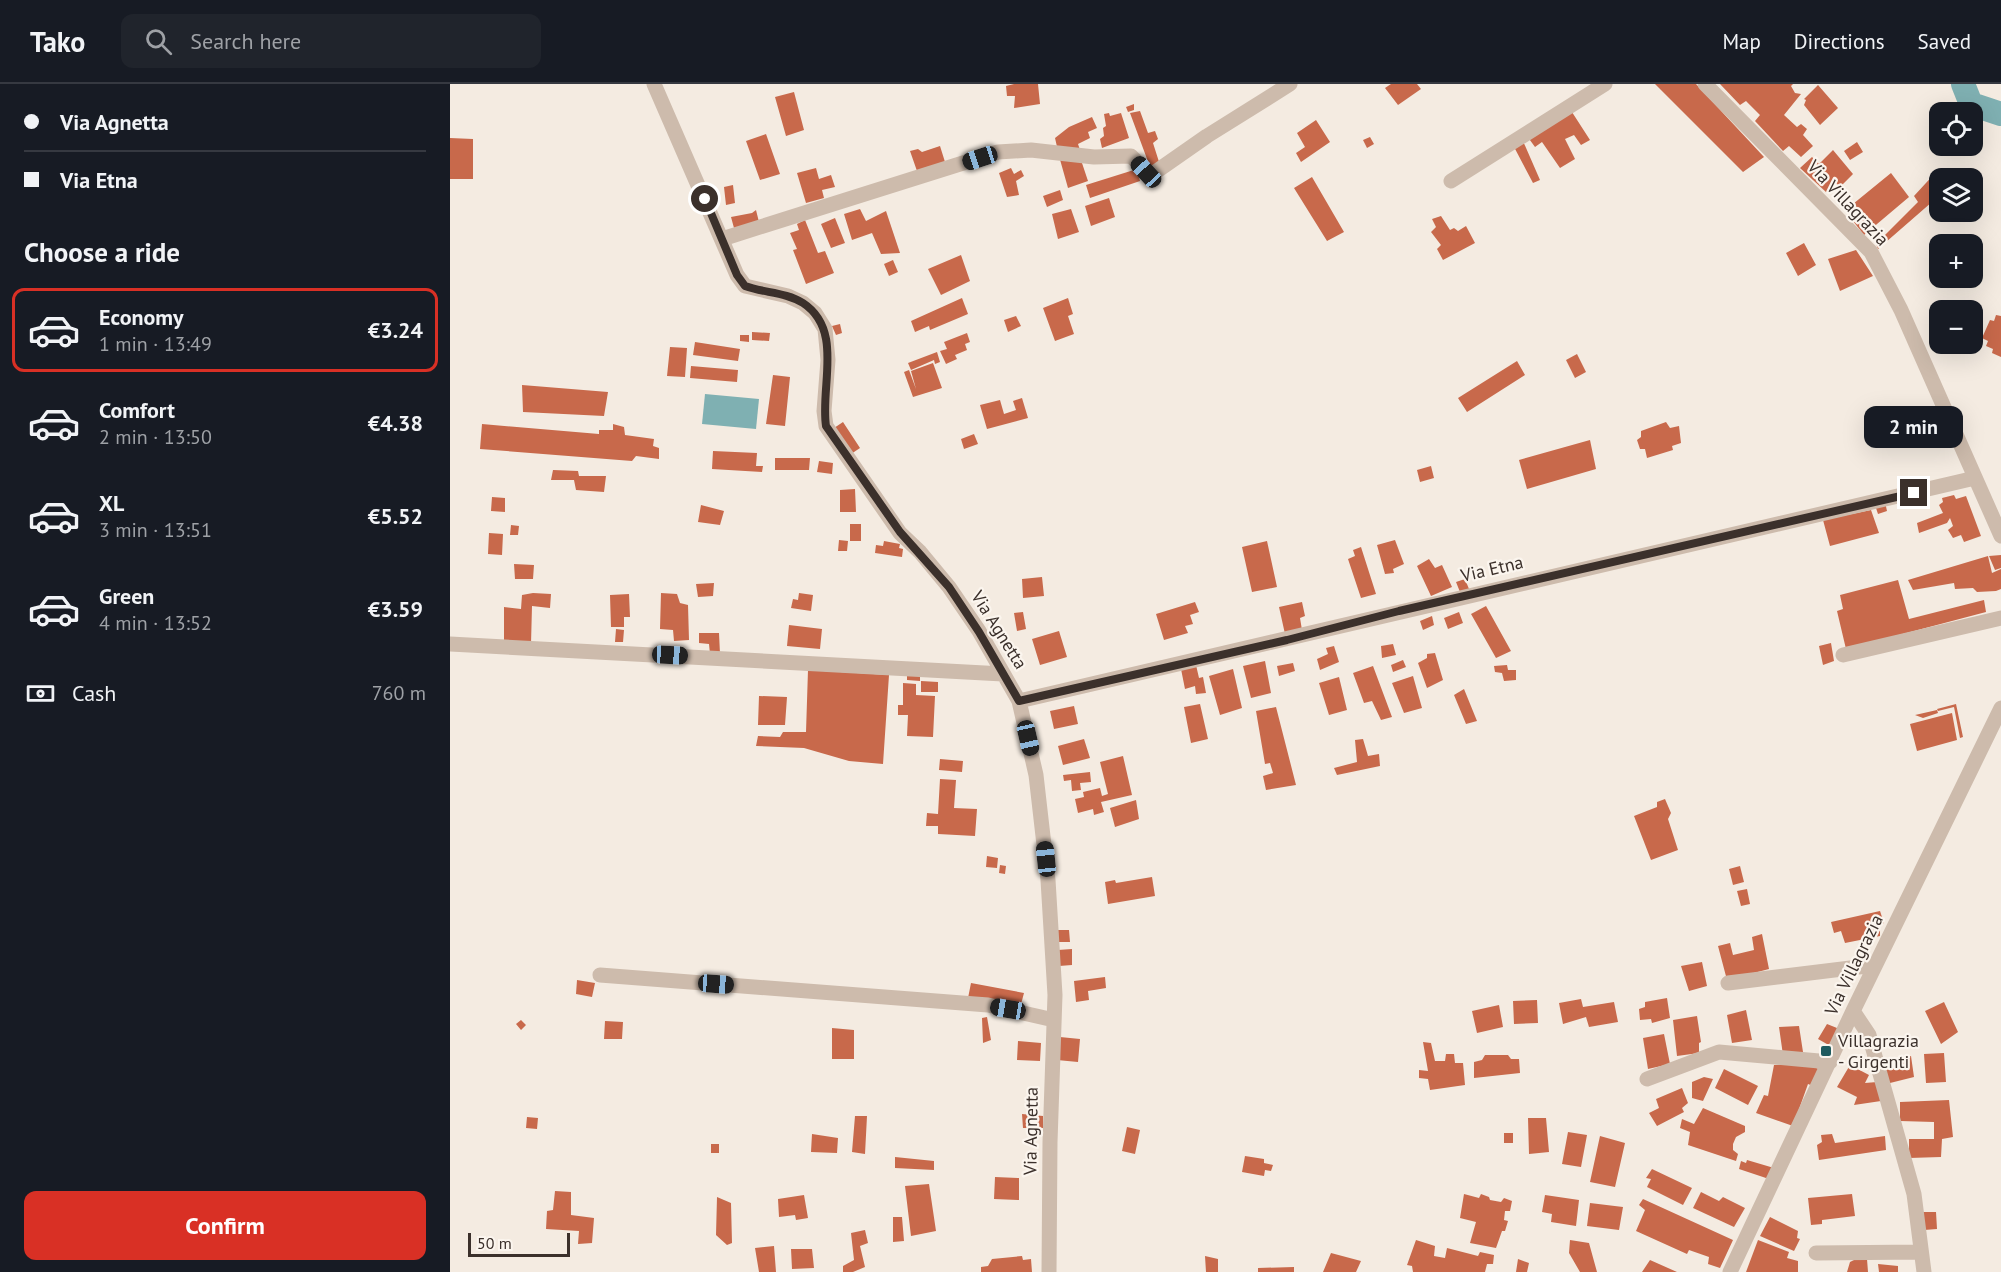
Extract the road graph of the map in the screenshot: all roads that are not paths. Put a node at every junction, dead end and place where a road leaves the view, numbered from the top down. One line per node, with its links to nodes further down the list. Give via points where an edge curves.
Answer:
1 (654, 84): 6 (street, Via Agnetta)
2 (1290, 84): 6 (street, via 1154,173 1146,172 1131,156 998,152)
3 (1605, 84): 5 (street)
4 (1705, 84): 7 (street, Via Villagrazia, via 1871,252 1901,310)
5 (1451, 181)
6 (722, 239): 12 (street, Via Agnetta, via 745,286 788,296 815,313 825,329 826,426 900,532 949,587)
7 (1975, 478): 8 (street, Via Villagrazia); 13 (street, Via Etna)
8 (2001, 536)
9 (2001, 618): 11 (street)
10 (450, 644): 12 (street)
11 (1843, 655)
12 (1003, 674): 13 (street, Via Agnetta)
13 (1019, 701): 19 (street, Via Agnetta, via 1036,775 1048,880)
14 (2001, 708): 15 (street, Via Villagrazia)
15 (1875, 965): 17 (street); 18 (street, Via Villagrazia)
16 (600, 975): 19 (street, via 988,1005)
17 (1728, 983)
18 (1853, 1011): 20 (street, Via Villagrazia); 22 (street, via 1869,1035 1914,1194)
19 (1054, 1020): 24 (street, Via Agnetta)
20 (1830, 1062): 21 (street, via 1719,1052); 25 (street, Via Villagrazia)
21 (1647, 1079)
22 (1921, 1252): 23 (street); 26 (street)
23 (1816, 1253)
24 (1050, 1272)
25 (1730, 1272)
26 (1924, 1272)

